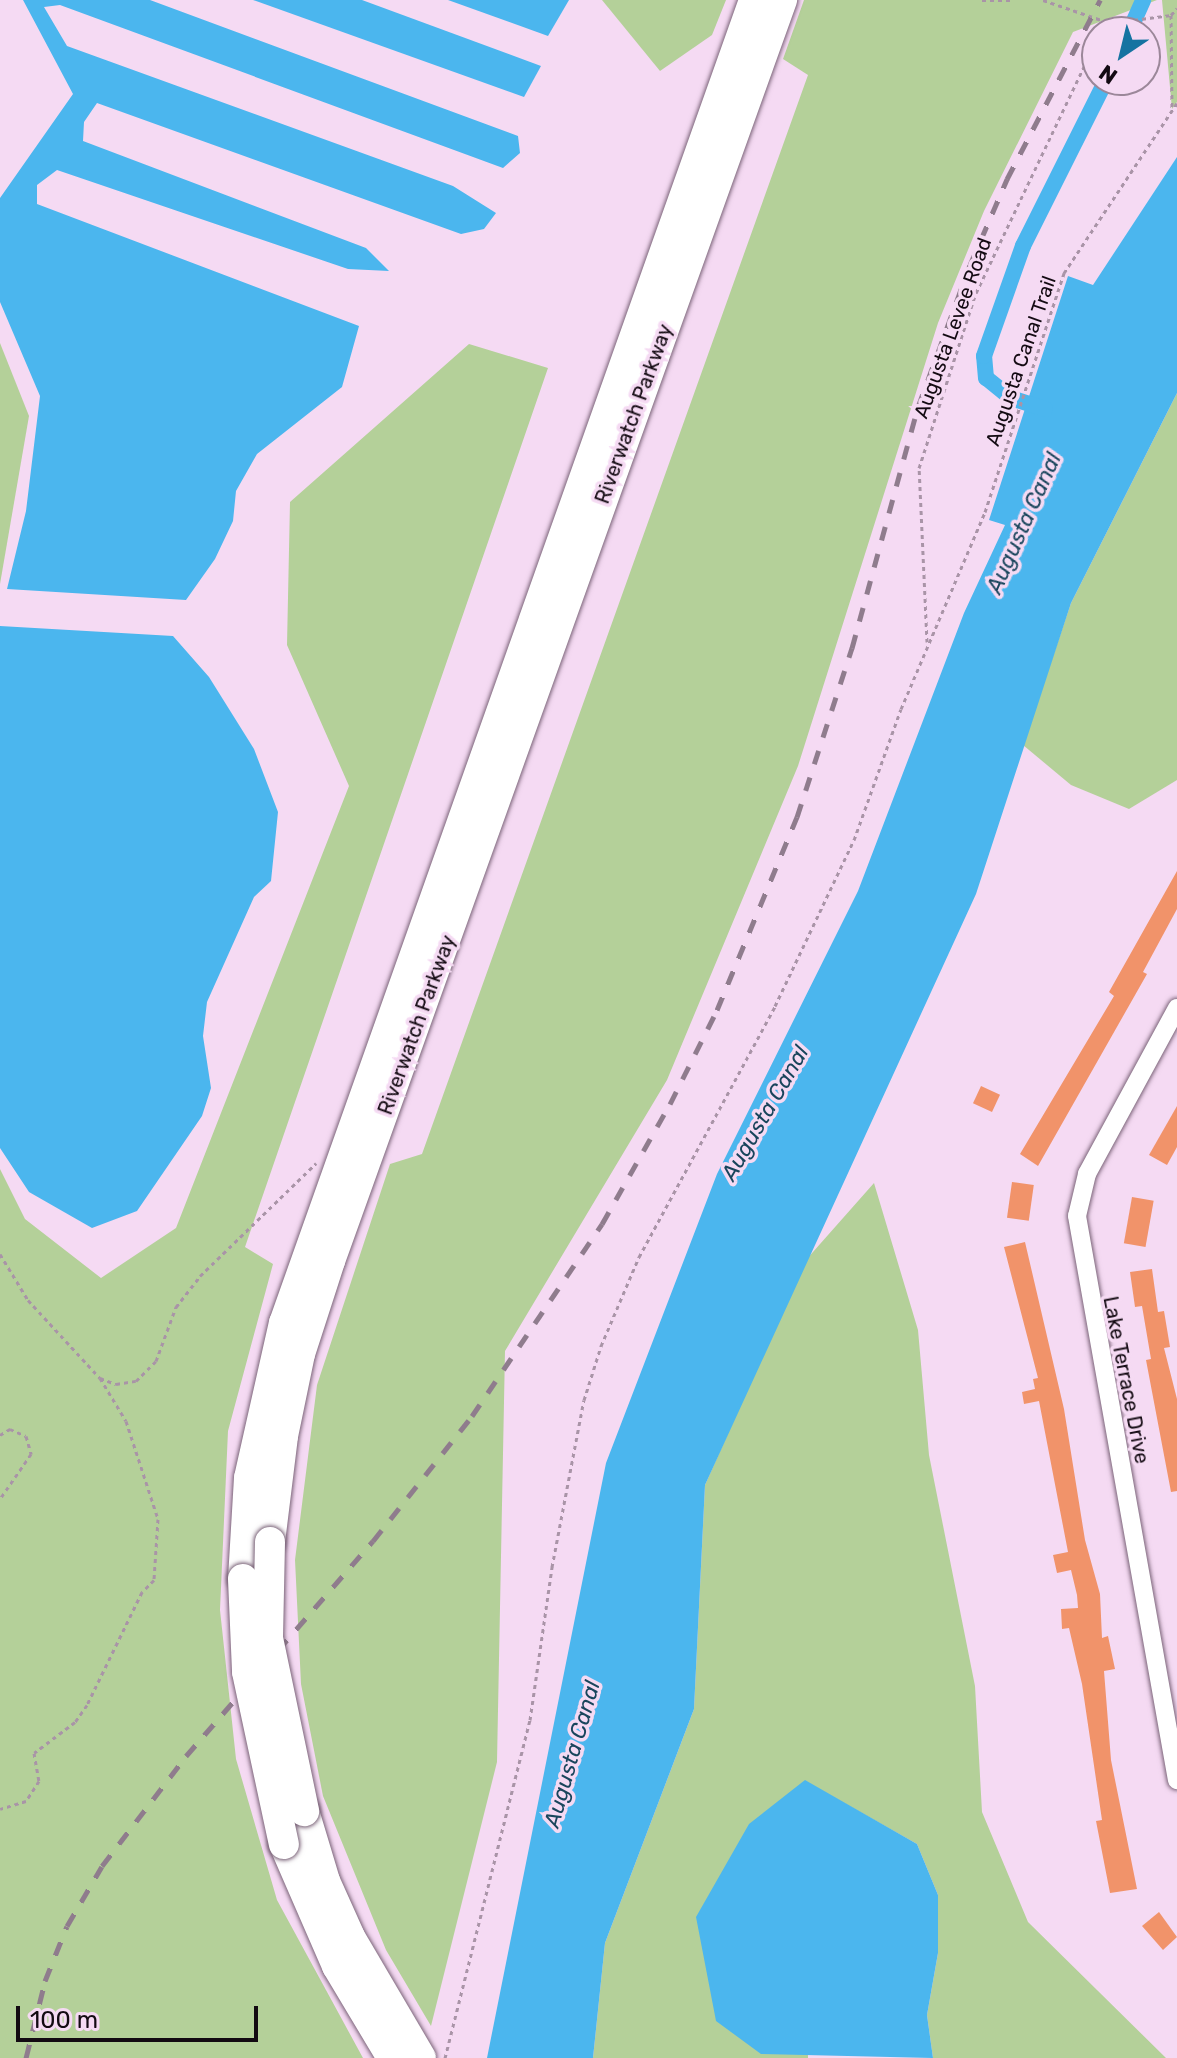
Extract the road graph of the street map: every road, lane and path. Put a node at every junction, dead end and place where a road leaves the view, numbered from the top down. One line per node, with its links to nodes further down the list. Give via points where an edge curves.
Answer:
1 (754, 0): 22 (main road, Riverwatch Parkway, bridge, via 284,1323 249,1478 243,1579 247,1672 284,1844 337,1966)
2 (782, 0): 23 (main road, Riverwatch Parkway, bridge, via 330,1261 297,1368 270,1542 268,1638 304,1811 325,1881)
3 (982, 0): 4 (path)
4 (1014, 0)
5 (1043, 0): 8 (path)
6 (1177, 8): 7 (path)
7 (1171, 15): 9 (path); 12 (path)
8 (1090, 16)
9 (1161, 18)
10 (1081, 73): 13 (path, Augusta Levee Road, via 976,293 919,468)
11 (1177, 103): 12 (path, Augusta Canal Trail)
12 (1172, 109): 13 (path, Augusta Canal Trail, via 1064,273 985,512)
13 (927, 646): 24 (path, Augusta Canal Trail, via 847,854 775,1006 639,1257 601,1346 584,1400 555,1552 530,1720)
14 (1177, 1008): 20 (street, Lake Terrace Drive, via 1087,1174 1077,1216)
15 (324, 1152): 17 (path, via 200,1276 176,1307 156,1361 136,1381 116,1384)
16 (0, 1254): 17 (path, via 28,1300)
17 (100, 1378): 21 (path, via 126,1421 158,1519 154,1580 75,1722 34,1753 39,1781 26,1801)
18 (0, 1435): 19 (path, via 10,1429 26,1436 31,1454)
19 (0, 1499)
20 (1177, 1780)
21 (0, 1809)
22 (389, 2052)
23 (421, 2058)
24 (445, 2058)

